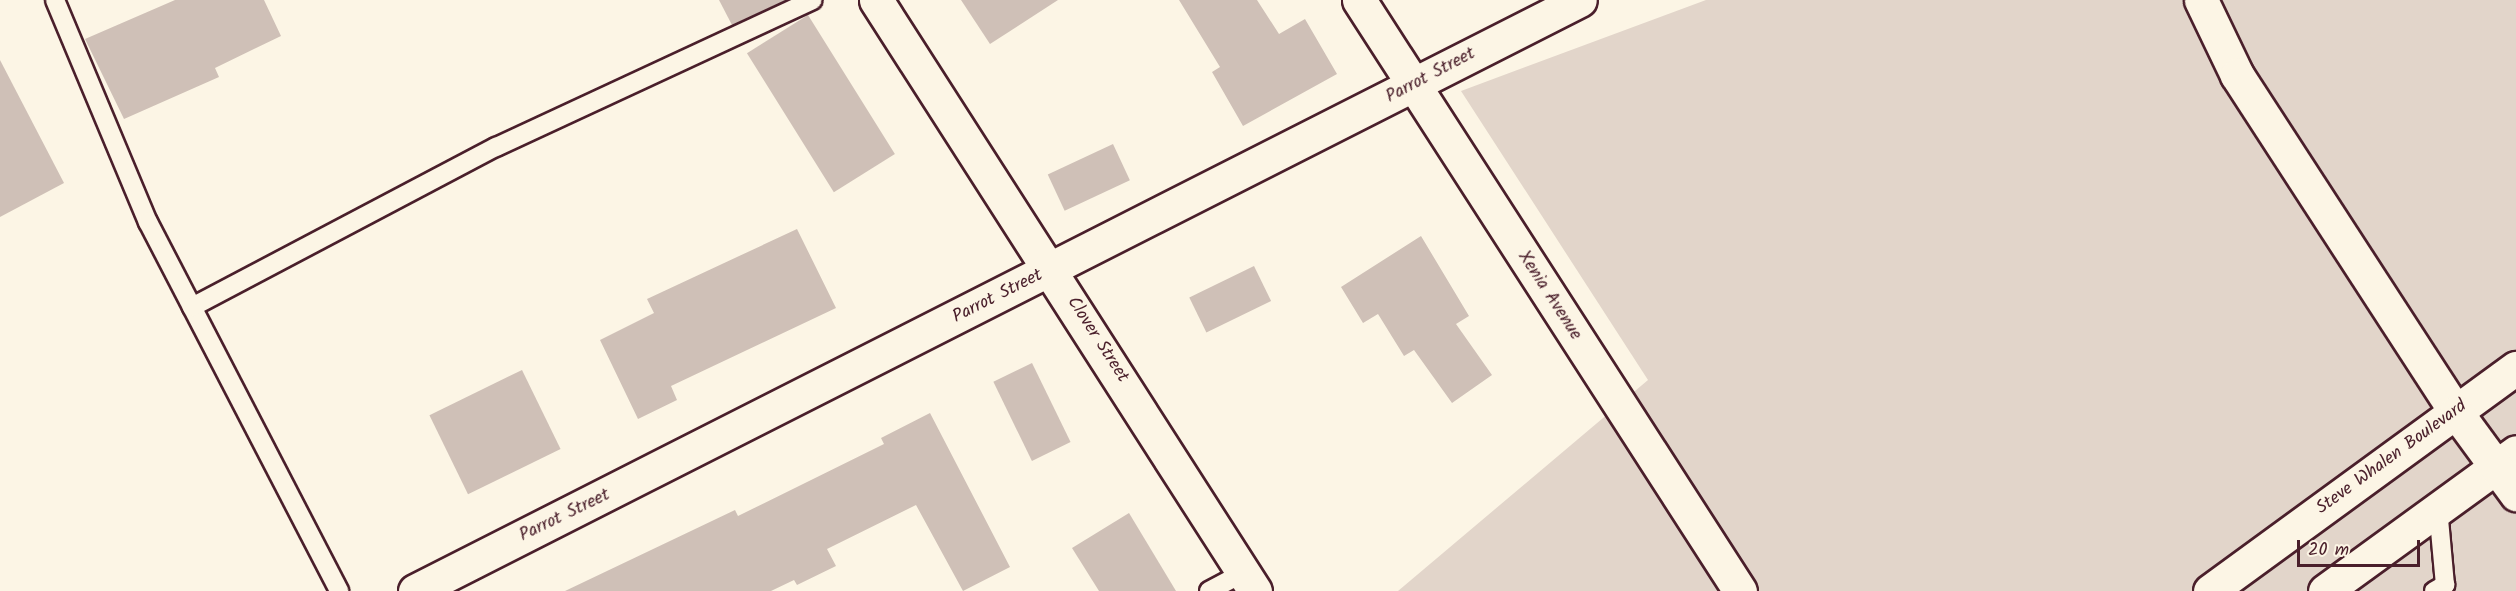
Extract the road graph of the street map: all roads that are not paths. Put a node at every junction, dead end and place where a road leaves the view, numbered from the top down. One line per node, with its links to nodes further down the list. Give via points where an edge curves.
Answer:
1 (55, 0): 9 (lane, via 148,222)
2 (813, 0): 9 (lane, via 496,147)
3 (876, 0): 8 (main road, Clover Street)
4 (1359, 0): 7 (main road, Xenia Avenue)
5 (1580, 0): 7 (main road, Parrot Street)
6 (2200, 0): 11 (main road, via 2236,75)
7 (1413, 84): 8 (main road, Parrot Street); 19 (main road, Xenia Avenue)
8 (1051, 269): 15 (main road, Clover Street); 17 (main road, Parrot Street)
9 (192, 307): 16 (lane)
10 (2516, 368): 11 (main road, Steve Whalen Boulevard)
11 (2456, 412): 12 (main road); 20 (main road, Steve Whalen Boulevard)
12 (2505, 460): 13 (main road); 14 (main road)
13 (2516, 494)
14 (2438, 508): 21 (main road); 22 (lane, via 2445,585)
15 (1250, 582): 18 (lane)
16 (339, 591)
17 (415, 591)
18 (1209, 591)
19 (1740, 591)
20 (2210, 591)
21 (2325, 591)
22 (2434, 591)

